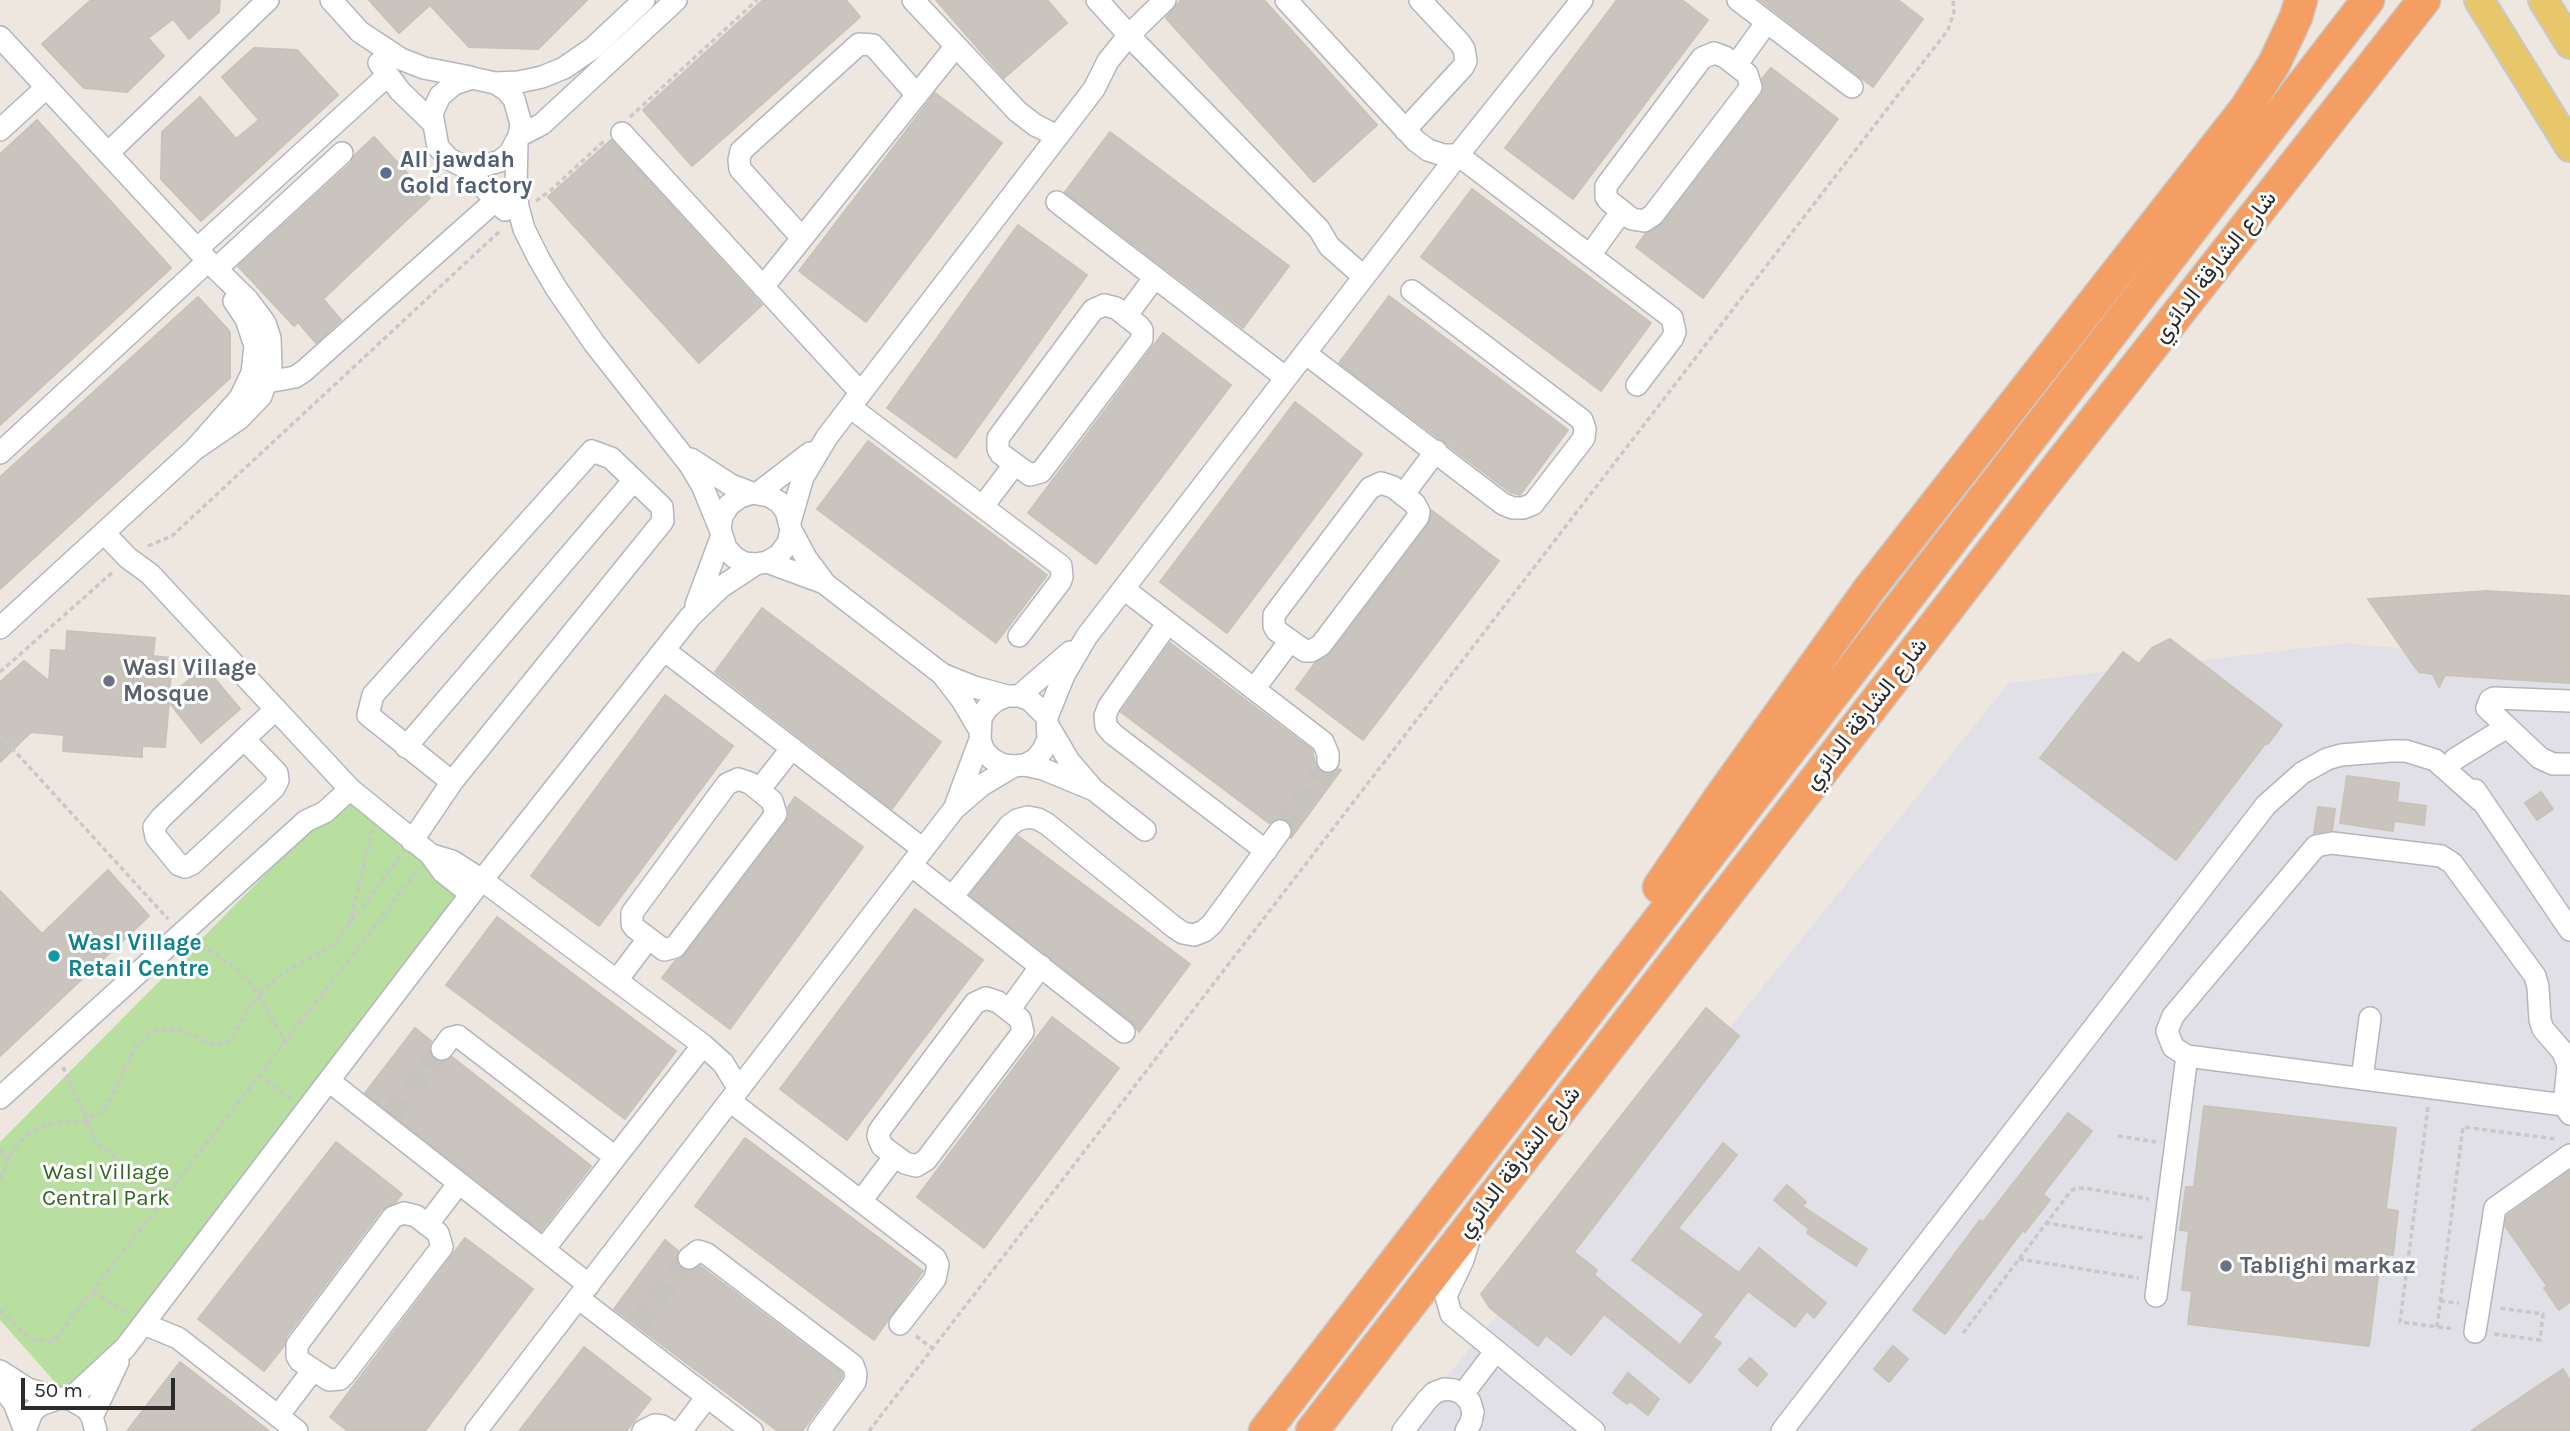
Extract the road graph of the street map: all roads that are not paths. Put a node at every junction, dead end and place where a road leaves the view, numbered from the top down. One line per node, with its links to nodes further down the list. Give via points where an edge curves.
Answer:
1 (268, 0): 38 (street)
2 (331, 0): 19 (street)
3 (644, 0): 17 (street)
4 (676, 0): 36 (street, via 542,124)
5 (913, 0): 23 (street)
6 (1097, 0): 21 (street)
7 (1165, 0): 21 (street)
8 (1286, 0): 34 (street)
9 (1420, 0): 34 (street, via 1460,43 1465,61)
10 (1582, 0): 40 (street)
11 (1738, 0): 18 (street)
12 (2301, 0): 118 (highway, via 2274,64 2246,108 1821,654 1665,877)
13 (2368, 0): 118 (highway, شارع الشارقة الدائري)
14 (2424, 0): 133 (highway, شارع الشارقة الدائري)
15 (2479, 0): 37 (main road)
16 (2543, 0): 22 (main road)
17 (622, 10): 27 (street, via 593,48 564,68 542,77)
18 (1767, 22): 24 (street); 28 (street)
19 (360, 32): 25 (street); 26 (street, via 401,59)
20 (0, 37): 29 (street)
21 (1134, 41): 35 (street, via 1101,70 1094,89); 49 (street, via 1319,229 1338,237)
22 (2570, 44)
23 (956, 46): 30 (street); 35 (street, via 1017,111)
24 (1736, 65): 44 (street, via 1750,78 1749,92 1661,205 1644,221); 44 (street, via 1720,54 1702,58 1606,186 1606,197)
25 (388, 75): 31 (street); 48 (street)
26 (472, 78): 27 (street); 31 (street, via 454,84 440,96 432,113)
27 (495, 83): 36 (street, via 514,99 521,124)
28 (1852, 87)
29 (47, 88): 32 (street); 38 (street)
30 (917, 95): 46 (street); 46 (street, via 873,46 859,44 741,151 740,169 745,177)
31 (434, 124): 41 (street, via 438,147)
32 (0, 130)
33 (619, 130): 51 (street)
34 (1405, 130): 40 (street, via 1428,150)
35 (1057, 135): 58 (street)
36 (518, 139): 41 (street, via 500,161 476,168); 45 (street)
37 (2570, 147)
38 (108, 153): 48 (street)
39 (342, 153): 48 (street)
40 (1458, 155): 47 (street); 49 (street)
41 (463, 166): 42 (street)
42 (496, 200): 45 (street); 56 (street, via 304,371)
43 (1057, 202): 50 (street)
44 (1622, 211): 47 (street)
45 (519, 220): 60 (street, via 574,316)
46 (803, 238): 51 (street)
47 (1590, 255): 57 (street, via 1675,325 1672,339)
48 (207, 260): 56 (street, via 265,323 272,352); 61 (street, via 246,319 255,359 240,398); 63 (street)
49 (1369, 271): 54 (street)
50 (1155, 277): 53 (street); 55 (street)
51 (763, 287): 58 (street)
52 (1412, 291): 62 (street, via 1575,415 1585,429 1580,445 1540,497 1523,508 1503,504)
53 (1126, 316): 64 (street, via 1142,330 1140,343 1041,472 1030,475); 64 (street, via 1110,306 1093,310 998,438 998,449)
54 (1305, 353): 55 (street); 62 (street)
55 (1286, 378): 74 (street)
56 (267, 382): 61 (street, via 251,407)
57 (1637, 385)
58 (855, 400): 59 (street); 68 (street)
59 (827, 438): 66 (street); 69 (street, via 803,477)
60 (676, 446): 66 (street, via 712,474); 71 (street, via 702,485)
61 (195, 449): 70 (street)
62 (1436, 451): 67 (street)
63 (0, 453)
64 (1014, 465): 68 (street)
65 (634, 480): 91 (street); 91 (street, via 611,458 592,451 373,695 368,715); 98 (street, via 663,507 663,521)
66 (755, 493): 69 (street, via 779,502); 71 (street, via 729,505 722,516)
67 (1404, 495): 80 (street, via 1418,508 1416,521 1321,645 1305,651); 80 (street, via 1387,484 1370,488 1274,615 1274,626)
68 (983, 506): 78 (street, via 1057,561 1062,571 1060,582)
69 (790, 526): 72 (street, via 788,544 779,555); 73 (street)
70 (109, 528): 77 (street); 86 (street, via 148,564 150,574)
71 (721, 533): 72 (street, via 734,557 744,563); 75 (street)
72 (762, 563): 73 (street); 75 (street, via 721,587)
73 (824, 583): 82 (street)
74 (1124, 589): 76 (street); 79 (street)
75 (690, 617): 81 (street)
76 (1168, 623): 83 (street); 107 (street, via 1109,706 1106,726)
77 (0, 628)
78 (1019, 636)
79 (1087, 636): 84 (street); 87 (street, via 1065,675)
80 (1290, 641): 83 (street)
81 (664, 650): 93 (street); 109 (street)
82 (942, 674): 84 (street); 89 (street, via 962,700)
83 (1254, 689): 95 (street, via 1323,741)
84 (1013, 696): 87 (street, via 1039,706); 89 (street, via 996,700 988,708)
85 (2570, 701): 88 (street, via 2490,700 2487,708)
86 (276, 709): 90 (street); 99 (street)
87 (1048, 722): 97 (street, via 1043,750); 101 (street, via 1069,761)
88 (2507, 727): 94 (street); 96 (street, via 2540,758)
89 (979, 735): 97 (street, via 992,759); 103 (street)
90 (244, 739): 90 (street, via 277,773 274,788 192,864 179,865 156,837 155,827)
91 (406, 747): 98 (street)
92 (2364, 747): 94 (street, via 2408,738); 102 (street, via 2406,751 2435,760); 164 (street, via 2339,743 2308,754 2283,777 2266,805)
93 (792, 748): 100 (street); 108 (street)
94 (2455, 759): 102 (street)
95 (1328, 761)
96 (2570, 764)
97 (1020, 766): 101 (street, via 1061,774); 103 (street, via 982,785)
98 (452, 782): 106 (street)
99 (345, 784): 106 (street); 126 (street, via 317,803 306,821)
100 (760, 790): 112 (street, via 775,804 774,818 675,947 664,950); 112 (street, via 744,780 727,784 632,913 632,924)
101 (1094, 790): 104 (street)
102 (2481, 801): 111 (street)
103 (954, 809): 108 (street)
104 (1144, 830)
105 (1280, 831): 107 (street)
106 (412, 841): 109 (street, via 430,854 452,861)
107 (1266, 851): 110 (street, via 1204,932 1194,935 1183,933 1048,824 1028,817 1009,826)
108 (917, 857): 110 (street); 124 (street)
109 (477, 887): 114 (street); 123 (street)
110 (952, 897): 113 (street)
111 (2570, 930)
112 (648, 939): 114 (street)
113 (1041, 967): 115 (street); 117 (street)
114 (617, 981): 119 (street)
115 (1009, 1010): 128 (street, via 1023,1023 1021,1036 926,1160 911,1166); 128 (street, via 992,999 975,1003 879,1131 879,1142)
116 (2370, 1018): 122 (street)
117 (1125, 1032)
118 (1566, 1039): 159 (highway, شارع الشارقة الدائري)
119 (704, 1045): 124 (street, via 723,1063); 129 (street)
120 (442, 1049): 129 (street, via 458,1036)
121 (2187, 1056): 122 (street); 125 (street, via 2168,1040 2174,1016 2312,850 2332,843 2441,856 2452,863 2535,976 2540,1020 2566,1058); 136 (street)
122 (2362, 1079): 125 (street)
123 (329, 1081): 130 (street, via 387,1120); 138 (street)
124 (735, 1095): 131 (street); 137 (street)
125 (2568, 1096)
126 (0, 1098)
127 (2563, 1147): 140 (street, via 2495,1208)
128 (895, 1156): 131 (street)
129 (615, 1157): 134 (street)
130 (459, 1183): 132 (street); 134 (street)
131 (861, 1201): 139 (street, via 938,1265 935,1279)
132 (427, 1225): 143 (street, via 441,1237 442,1247 344,1375 329,1380); 143 (street, via 411,1214 393,1217 297,1345 300,1361)
133 (1468, 1228): 142 (street, via 1467,1249 1449,1287 1447,1304 1455,1319); 160 (highway, شارع الشارقة الدائري)
134 (544, 1249): 137 (street)
135 (689, 1258): 158 (street, via 698,1251 707,1254 853,1365 855,1382)
136 (2157, 1289)
137 (583, 1292): 147 (street); 153 (street)
138 (144, 1324): 141 (street); 149 (street, via 178,1338)
139 (901, 1324)
140 (2475, 1332)
141 (125, 1348): 148 (street); 150 (street)
142 (1495, 1352): 146 (street); 163 (street)
143 (313, 1370): 149 (street)
144 (0, 1371): 148 (street, via 28,1389)
145 (0, 1385): 151 (street, via 14,1403)
146 (1463, 1394): 161 (street, via 1444,1389 1434,1392); 162 (street, via 1473,1412)
147 (707, 1397): 156 (street); 157 (street)
148 (65, 1399): 150 (street, via 87,1409); 151 (street, via 40,1405)
149 (278, 1416): 152 (street)
150 (95, 1427)
151 (25, 1431)
152 (297, 1431)
153 (476, 1431)
154 (643, 1431): 155 (street, via 656,1425)
155 (670, 1431)
156 (681, 1431)
157 (751, 1431)
158 (819, 1431)
159 (1265, 1431)
160 (1312, 1431)
161 (1403, 1431)
162 (1466, 1431)
163 (1594, 1431)
164 (1782, 1431)

